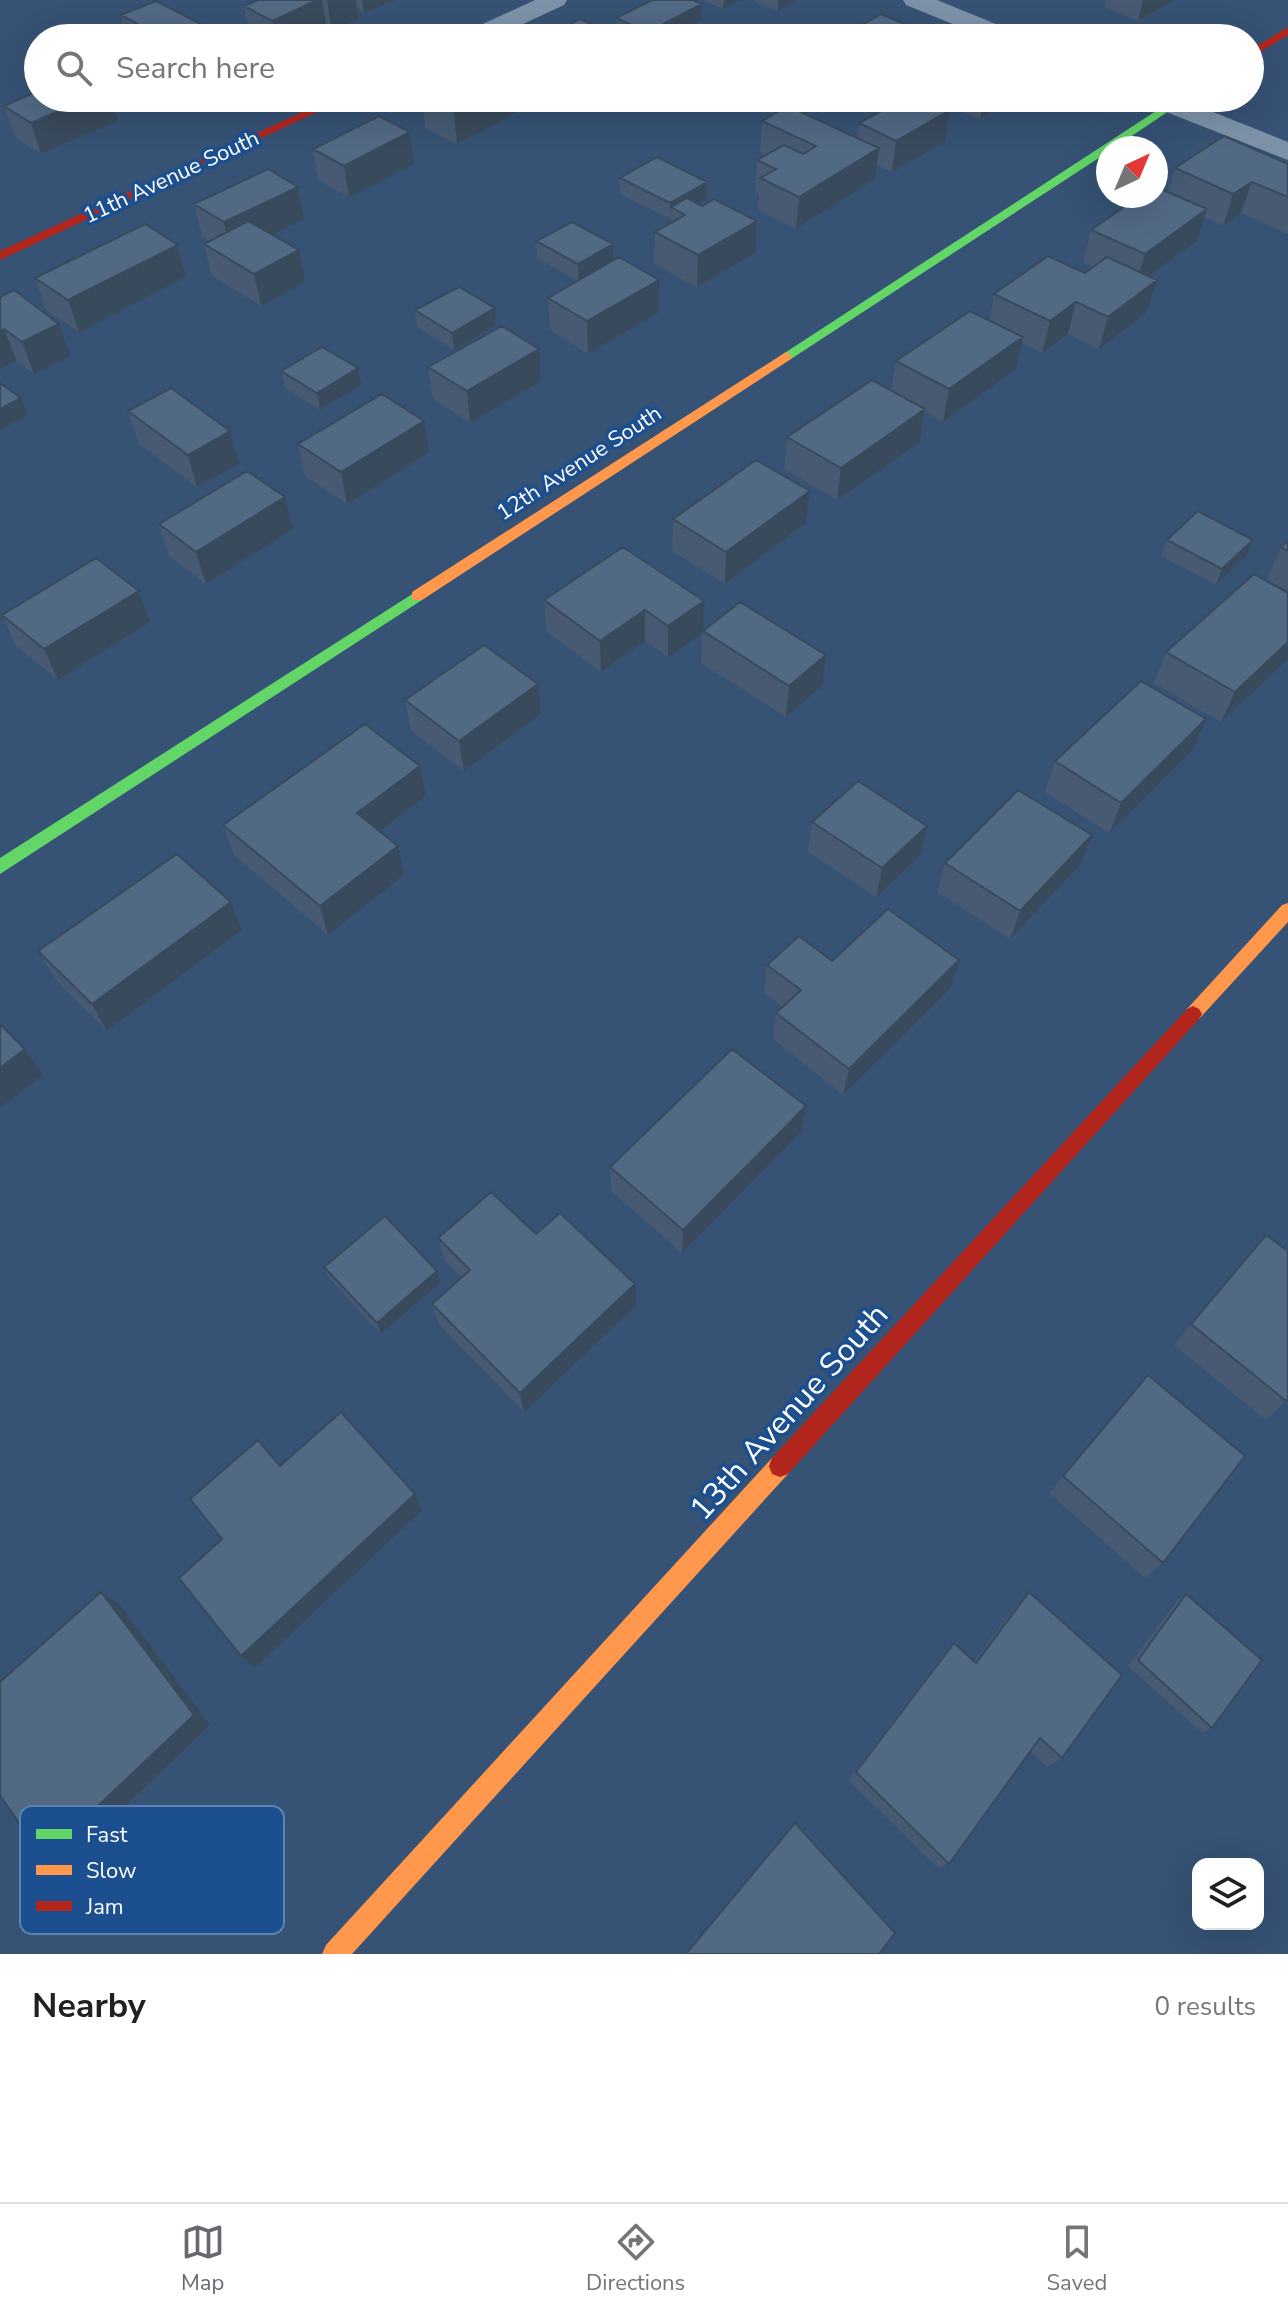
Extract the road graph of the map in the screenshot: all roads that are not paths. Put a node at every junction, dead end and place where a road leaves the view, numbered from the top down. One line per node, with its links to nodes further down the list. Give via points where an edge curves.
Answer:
1 (555, 0): 3 (street)
2 (915, 0): 4 (street)
3 (503, 24)
4 (974, 24)
5 (1288, 30): 6 (street)
6 (1264, 46)
7 (312, 112): 11 (street, 11th Avenue South)
8 (1152, 112): 12 (street, 12th Avenue South)
9 (1197, 112): 10 (street)
10 (1288, 152)
11 (0, 256)
12 (0, 867)
13 (1288, 910): 14 (street, 13th Avenue South)
14 (335, 1954)

